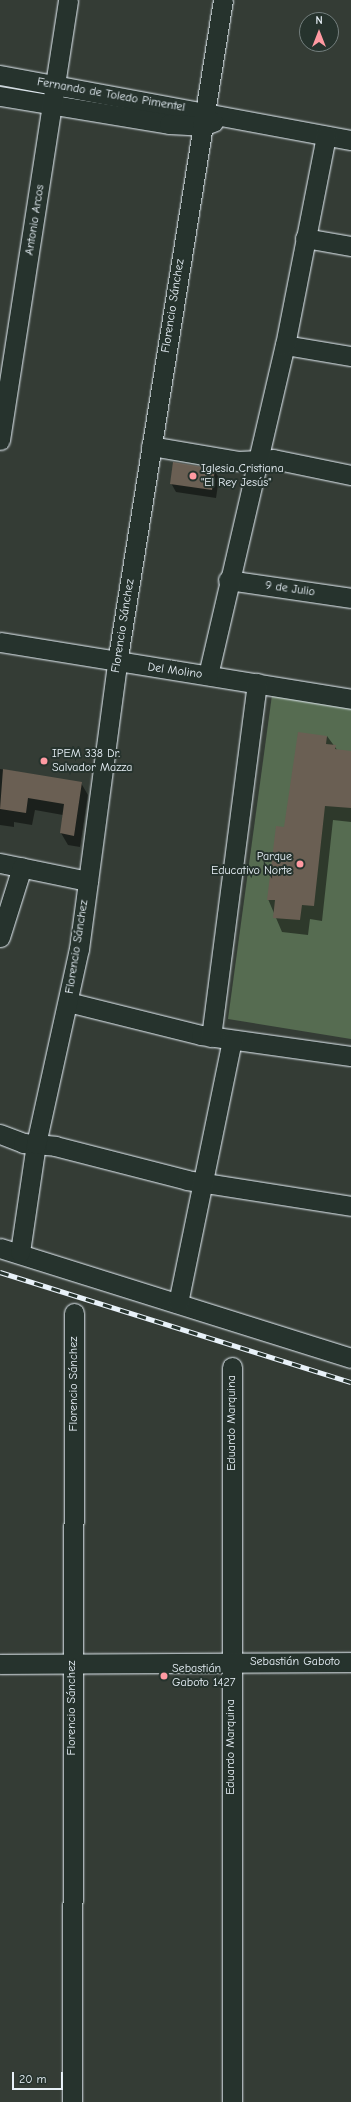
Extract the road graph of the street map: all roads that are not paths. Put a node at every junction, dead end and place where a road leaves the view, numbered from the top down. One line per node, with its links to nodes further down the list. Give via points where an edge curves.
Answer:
1 (68, 0): 4 (street, Antonio Arcos)
2 (223, 0): 7 (street, Florencio Sánchez)
3 (0, 75): 4 (street, Fernando de Toledo Pimentel)
4 (55, 85): 6 (street, Antonio Arcos); 7 (street, Fernando de Toledo Pimentel)
5 (0, 96): 6 (street, Fernando de Toledo Pimentel)
6 (53, 105): 7 (street, Fernando de Toledo Pimentel); 14 (street, Antonio Arcos)
7 (209, 119): 8 (street, Fernando de Toledo Pimentel); 15 (street, Florencio Sánchez)
8 (326, 136): 9 (street, Fernando de Toledo Pimentel); 10 (street)
9 (351, 140)
10 (305, 238): 11 (street); 12 (street)
11 (351, 246)
12 (285, 345): 13 (street); 16 (street)
13 (351, 356)
14 (0, 440)
15 (151, 446): 16 (street); 21 (street, Florencio Sánchez)
16 (256, 460): 17 (street, via 273,459); 18 (street)
17 (351, 475)
18 (228, 580): 19 (street, 9 de Julio); 22 (street)
19 (351, 598)
20 (0, 642): 21 (street, Del Molino)
21 (117, 662): 22 (street, Del Molino); 27 (street, Florencio Sánchez)
22 (208, 675): 23 (street, Del Molino)
23 (257, 683): 24 (street, Del Molino); 30 (street)
24 (351, 698)
25 (0, 863): 26 (street)
26 (22, 867): 27 (street); 28 (street)
27 (88, 881): 29 (street, Florencio Sánchez)
28 (0, 936)
29 (68, 1002): 30 (street); 34 (street, Florencio Sánchez)
30 (211, 1037): 31 (street)
31 (232, 1041): 32 (street); 35 (street)
32 (351, 1056)
33 (0, 1134): 34 (street)
34 (36, 1144): 35 (street, via 132,1163); 38 (street, Florencio Sánchez)
35 (204, 1183): 36 (street); 39 (street)
36 (351, 1206)
37 (0, 1248): 38 (street)
38 (20, 1252): 39 (street)
39 (178, 1303): 41 (street)
40 (74, 1313): 46 (street, Florencio Sánchez)
41 (351, 1358)
42 (232, 1367): 43 (street, Eduardo Marquina)
43 (230, 1662): 44 (street, Sebastián Gaboto); 46 (street, Sebastián Gaboto); 48 (street, Eduardo Marquina)
44 (351, 1662)
45 (0, 1664): 46 (street, Sebastián Gaboto)
46 (72, 1664): 47 (street, Florencio Sánchez)
47 (72, 2102)
48 (232, 2102)

